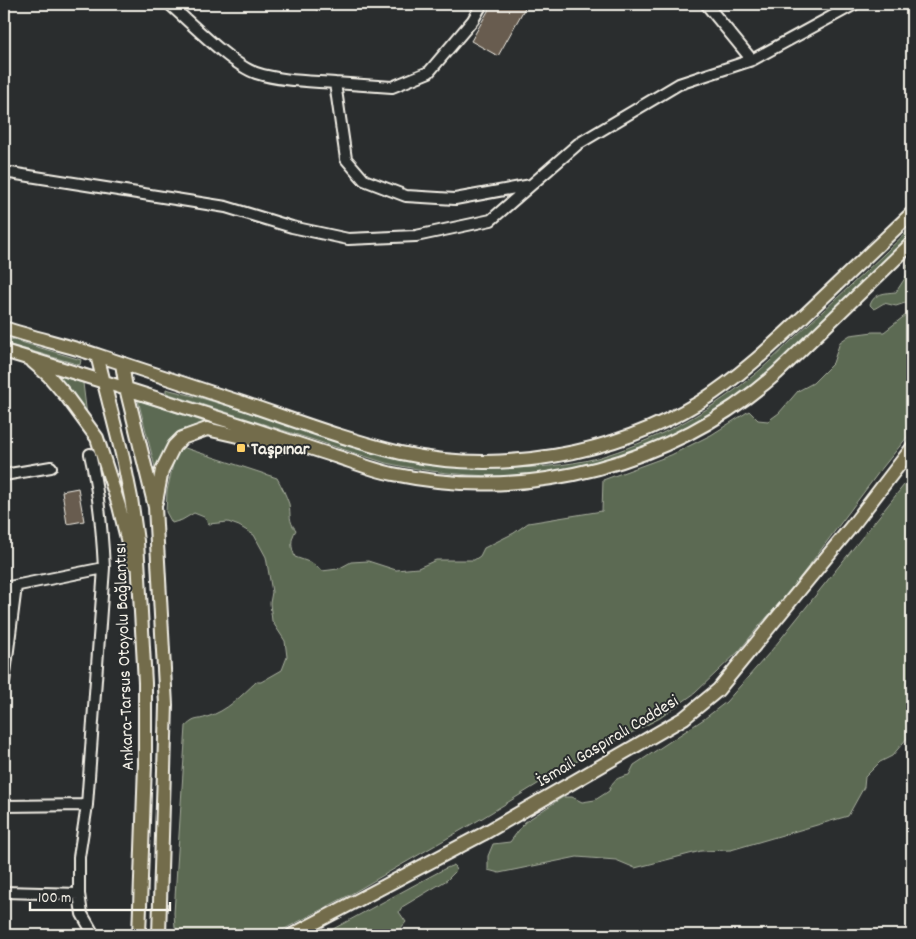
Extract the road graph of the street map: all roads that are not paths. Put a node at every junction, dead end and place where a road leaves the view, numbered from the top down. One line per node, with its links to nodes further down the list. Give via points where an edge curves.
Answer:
1 (169, 4): 6 (street, via 236,62 255,72 299,81)
2 (482, 4): 6 (street, via 473,20 429,72 392,87)
3 (706, 4): 5 (street)
4 (855, 4): 5 (street)
5 (752, 60): 8 (street, via 679,84 578,144)
6 (335, 83): 8 (street, via 346,159 364,180 406,196 454,199)
7 (4, 172): 8 (street, via 226,207 292,227 348,239 416,236 491,220)
8 (531, 185)
9 (912, 212): 15 (main road, via 770,348 699,402 626,437 551,456 471,461 407,454)
10 (912, 243): 20 (main road, via 768,381 683,436 631,459 576,474 500,484 425,479)
11 (4, 328): 13 (main road)
12 (4, 351): 14 (main road)
13 (97, 355): 15 (main road); 16 (main road, Ankara-Tarsus Otoyolu Bağlantısı)
14 (29, 359): 16 (main road); 27 (main road, via 58,386 96,438 118,506)
15 (122, 364): 17 (main road)
16 (104, 380): 17 (main road); 27 (main road, Ankara-Tarsus Otoyolu Bağlantısı, via 131,498)
17 (126, 388): 20 (main road); 23 (main road)
18 (912, 448): 36 (main road, İsmail Gaspıralı Caddesi, via 718,690 684,718 483,834)
19 (90, 454): 24 (street, via 97,481)
20 (367, 466): 23 (main road, via 207,429 182,438 174,446 162,470)
21 (50, 467): 22 (street)
22 (4, 475)
23 (155, 507): 35 (main road, via 166,705)
24 (104, 568): 25 (street); 29 (street)
25 (16, 586): 26 (street); 28 (street)
26 (4, 588)
27 (140, 594): 34 (main road, Ankara-Tarsus Otoyolu Bağlantısı, via 145,764)
28 (4, 682)
29 (87, 805): 30 (street); 32 (street, via 79,857)
30 (4, 806)
31 (4, 892): 32 (street)
32 (79, 894): 33 (street, via 82,914)
33 (94, 935)
34 (139, 935)
35 (159, 935)
36 (292, 935)

